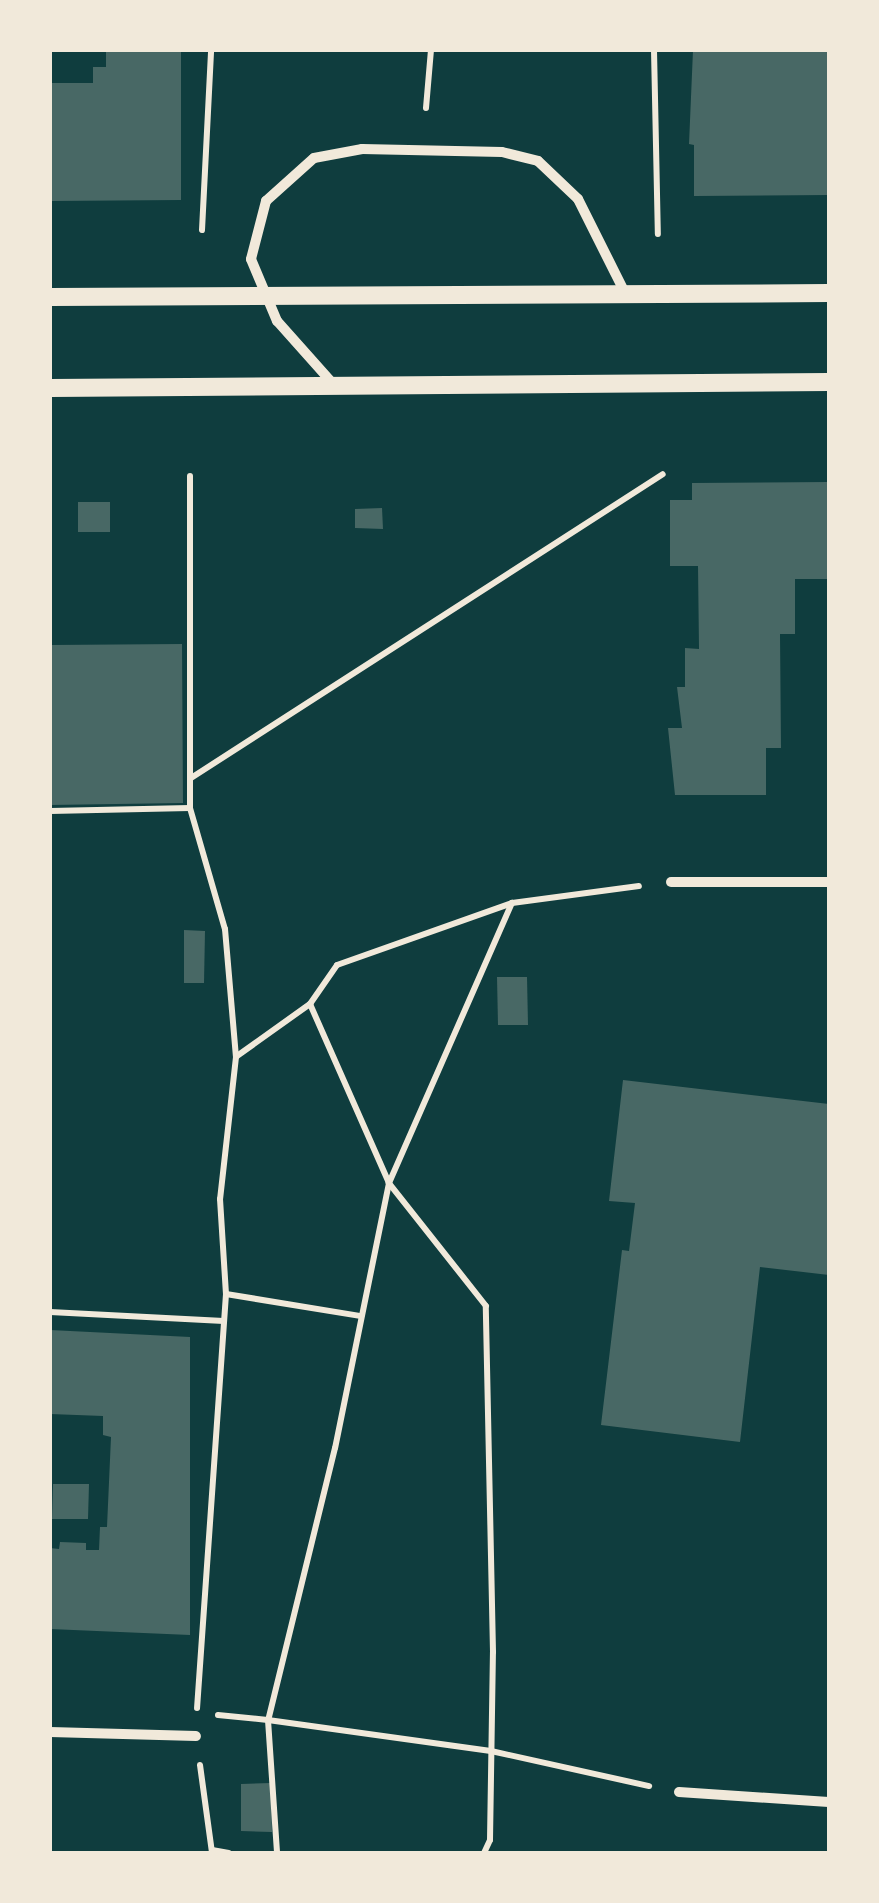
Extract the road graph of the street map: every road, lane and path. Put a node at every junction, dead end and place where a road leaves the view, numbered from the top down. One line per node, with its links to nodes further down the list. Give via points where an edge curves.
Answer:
1 (211, 50): 5 (path)
2 (432, 50): 4 (path)
3 (654, 50): 6 (path)
4 (426, 108)
5 (202, 230)
6 (658, 234)
7 (829, 293): 8 (street)
8 (625, 294): 9 (street); 9 (street, via 578,199 538,161 502,152 362,150 314,158 266,201 250,244)
9 (262, 296): 10 (street); 12 (street, via 294,345)
10 (50, 298)
11 (829, 382): 12 (street)
12 (336, 386): 13 (street)
13 (50, 388)
14 (663, 474): 16 (path)
15 (190, 476): 16 (path)
16 (190, 779): 17 (path)
17 (190, 808): 18 (path); 23 (path, via 225,929)
18 (50, 811)
19 (671, 882): 20 (street); 21 (path)
20 (829, 882)
21 (512, 903): 22 (path, via 337,965); 24 (path)
22 (310, 1004): 23 (path); 24 (path)
23 (236, 1057): 25 (path, via 220,1199)
24 (390, 1183): 27 (path); 33 (path, via 486,1306)
25 (226, 1294): 27 (path); 28 (path)
26 (50, 1312): 28 (path)
27 (361, 1316): 30 (path)
28 (224, 1321): 29 (path)
29 (197, 1713): 30 (path); 32 (path)
30 (268, 1720): 33 (path); 38 (path)
31 (50, 1732): 32 (street)
32 (196, 1736): 36 (path)
33 (491, 1751): 34 (path); 39 (path, via 490,1840)
34 (679, 1792): 35 (street)
35 (829, 1802)
36 (212, 1852): 37 (path)
37 (228, 1853)
38 (277, 1853)
39 (484, 1853)

